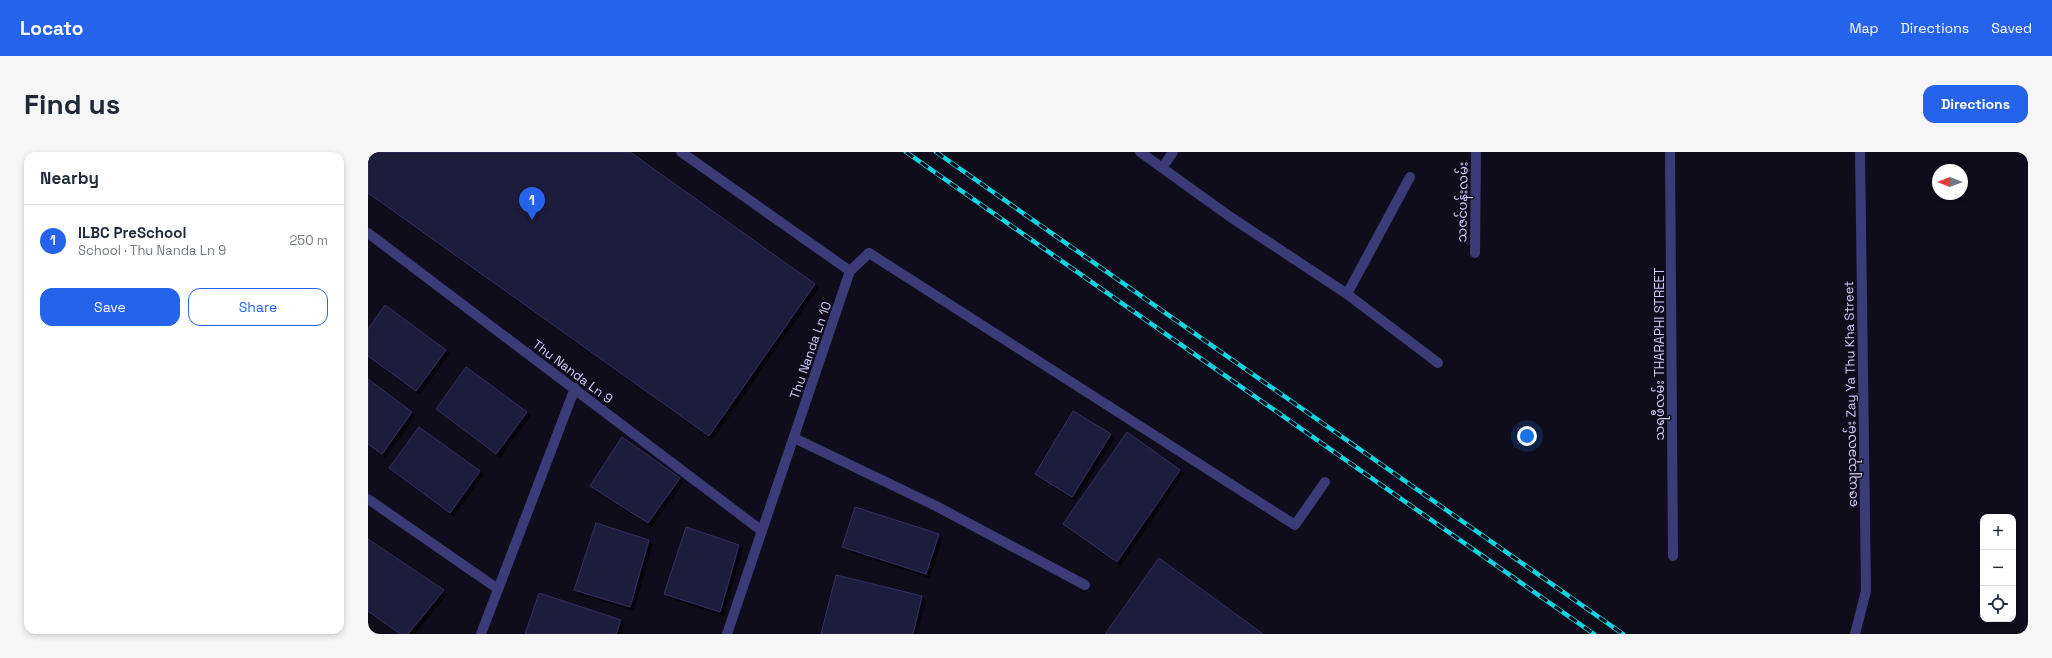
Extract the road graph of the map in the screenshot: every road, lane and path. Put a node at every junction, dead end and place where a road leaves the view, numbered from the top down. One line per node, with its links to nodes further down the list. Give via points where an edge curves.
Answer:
1 (681, 152): 11 (street)
2 (1140, 152): 7 (street)
3 (1173, 152): 7 (street)
4 (1476, 152): 10 (street, သဇင်ပန်းလမ်း)
5 (1670, 152): 19 (street, သရဖီလမ်း THARAPHI STREET)
6 (1860, 152): 24 (street, ဇေယျသုခလမ်း Zay Ya Thu Kha Street, via 1866,591)
7 (1162, 168): 12 (street, via 1228,216)
8 (1410, 177): 12 (street)
9 (368, 233): 14 (street, Thu Nanda Ln 9)
10 (1475, 253)
11 (850, 271): 15 (street, Thu Nanda Ln 10); 16 (street, via 869,253 1295,525)
12 (1346, 294): 13 (street)
13 (1438, 363)
14 (575, 388): 18 (street, Thu Nanda Ln 9); 21 (street)
15 (794, 438): 18 (street, Thu Nanda Ln 10); 20 (street, via 936,506)
16 (1325, 482)
17 (368, 499): 21 (street)
18 (762, 530): 23 (street, Thu Nanda Ln 10)
19 (1673, 556)
20 (1085, 585)
21 (498, 589): 22 (street)
22 (481, 634)
23 (727, 634)
24 (1855, 634)

